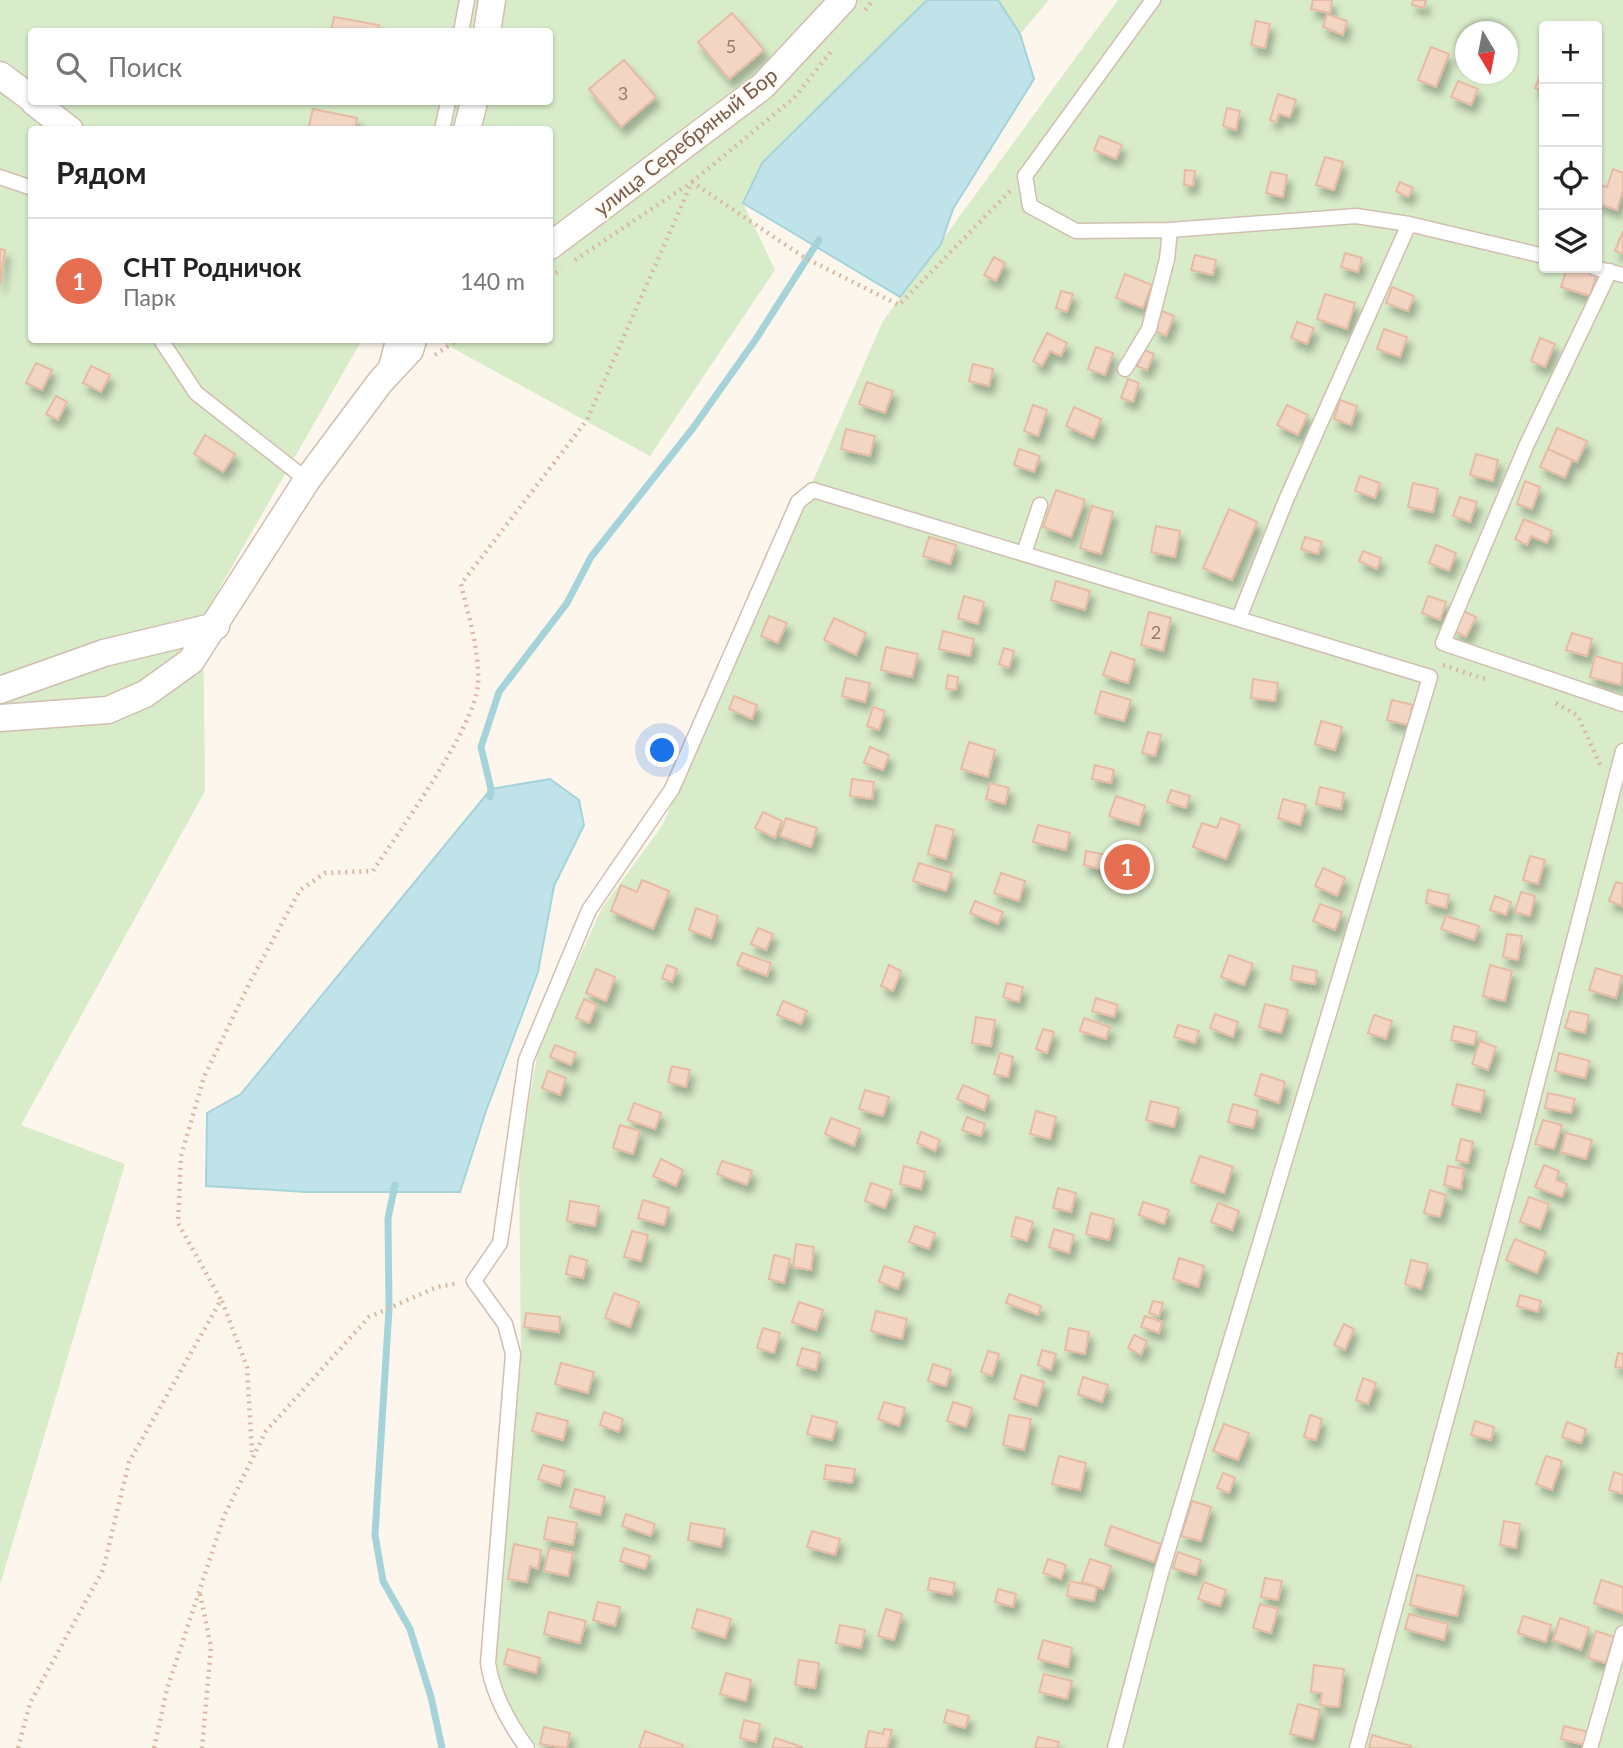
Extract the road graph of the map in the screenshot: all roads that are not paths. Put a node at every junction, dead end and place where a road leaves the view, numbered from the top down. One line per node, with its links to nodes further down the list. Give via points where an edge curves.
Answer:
1 (467, 0): 5 (lane)
2 (492, 0): 6 (street)
3 (1153, 0): 18 (lane, via 1025,176 1030,206 1076,231)
4 (850, 10): 19 (street, улица Серебряный Бор, via 763,86)
5 (462, 28)
6 (488, 28)
7 (0, 75): 8 (street)
8 (28, 96)
9 (39, 105): 12 (street)
10 (447, 105): 13 (lane)
11 (473, 105): 14 (street)
12 (65, 126)
13 (443, 126)
14 (468, 126)
15 (0, 177): 16 (lane)
16 (28, 187)
17 (1409, 223): 18 (lane, via 1356,216); 20 (lane); 28 (lane)
18 (1170, 230): 24 (lane, via 1149,329)
19 (553, 244)
20 (1539, 255)
21 (1609, 271): 31 (lane, via 1527,444 1443,643)
22 (163, 343): 25 (lane, via 196,393)
23 (409, 343): 25 (street)
24 (1125, 369)
25 (307, 480): 29 (street)
26 (1040, 505): 27 (lane)
27 (1024, 553): 28 (lane); 35 (lane, via 813,490 798,502 672,789 589,910 526,1059 499,1243 474,1281 505,1324 513,1354 488,1663 510,1726)
28 (1239, 618): 36 (lane, via 1430,677 1161,1573)
29 (216, 626): 30 (street, via 104,653); 32 (street, via 191,661 145,694 108,710)
30 (0, 690)
31 (1623, 704)
32 (0, 718)
33 (1623, 751): 37 (lane)
34 (1623, 1633): 38 (lane)
35 (527, 1748)
36 (1115, 1748)
37 (1357, 1748)
38 (1590, 1748)

